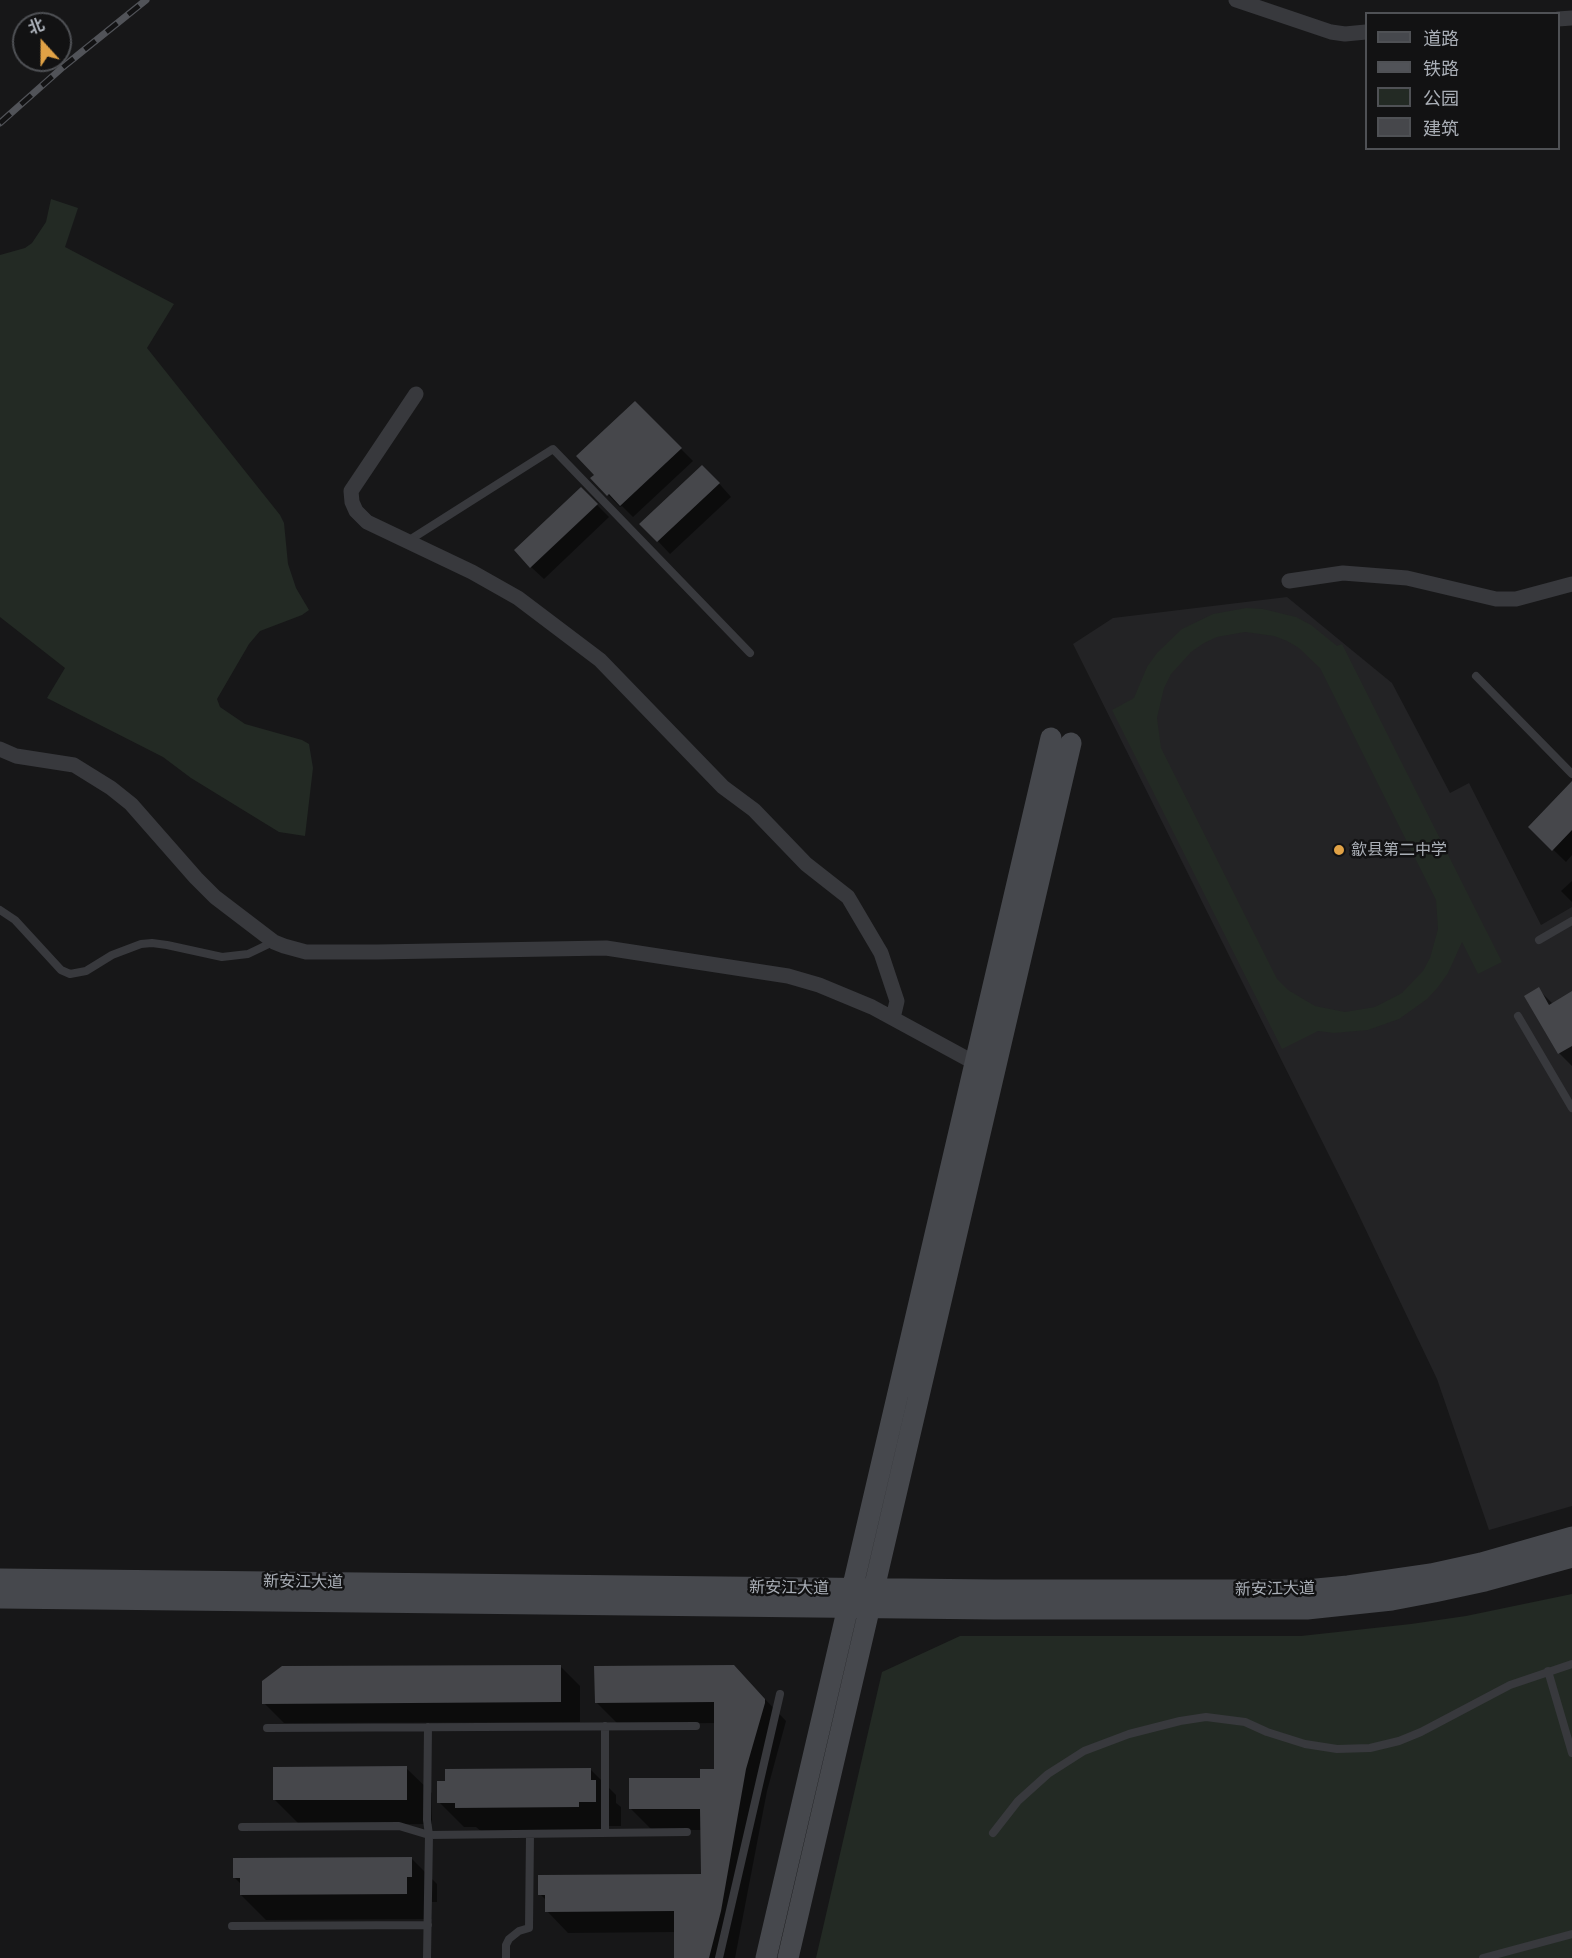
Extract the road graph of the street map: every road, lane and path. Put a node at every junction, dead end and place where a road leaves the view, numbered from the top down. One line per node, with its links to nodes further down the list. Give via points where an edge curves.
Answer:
1 (1236, 0): 2 (street, via 1331,32)
2 (1365, 32)
3 (416, 394): 4 (street, via 351,490 359,515)
4 (408, 542): 7 (lane, via 553,449); 16 (street, via 518,598 588,649 723,787 754,810 806,864 841,889 881,953 897,1001)
5 (1289, 581): 6 (street, via 1343,573 1407,578 1496,599)
6 (1571, 585)
7 (750, 653)
8 (1476, 676): 10 (lane)
9 (0, 749): 14 (street, via 16,756 74,765 111,788 131,804 215,897)
10 (1572, 774)
11 (0, 910): 14 (lane, via 15,920 61,970 70,974 86,971 131,947 152,943 222,957 248,954)
12 (1572, 921): 13 (lane)
13 (1539, 940)
14 (274, 942): 16 (street, via 306,952 623,949 788,976 849,997)
15 (1518, 1016): 18 (lane)
16 (893, 1018): 17 (street)
17 (975, 1063): 23 (main road); 23 (main road, via 1061,741)
18 (1572, 1108)
19 (1572, 1537): 23 (main road, 新安江大道, via 1431,1574 1306,1590)
20 (1572, 1557): 23 (main road, 新安江大道, via 1434,1593 1307,1609)
21 (0, 1579): 23 (main road, 新安江大道)
22 (0, 1598): 23 (main road, 新安江大道)
23 (861, 1598): 44 (main road); 45 (main road)
24 (1572, 1664): 25 (lane)
25 (1548, 1671): 31 (lane); 35 (lane, via 1486,1697 1421,1732 1370,1748 1336,1749 1305,1744 1245,1722 1206,1717 1129,1734 1084,1751 1048,1774 1018,1801)
26 (780, 1694): 43 (lane)
27 (605, 1726): 28 (lane); 29 (lane); 34 (lane)
28 (696, 1726)
29 (428, 1727): 30 (lane); 37 (lane)
30 (267, 1728)
31 (1572, 1753)
32 (242, 1827): 37 (lane, via 399,1826)
33 (687, 1832): 34 (lane)
34 (605, 1833): 36 (lane)
35 (993, 1833)
36 (530, 1834): 37 (lane); 42 (lane, via 529,1928 509,1939)
37 (429, 1835): 38 (lane)
38 (428, 1925): 39 (lane); 41 (lane)
39 (232, 1926)
40 (1572, 1934): 46 (lane)
41 (427, 1958)
42 (506, 1958)
43 (719, 1958)
44 (766, 1958)
45 (788, 1958)
46 (1483, 1958)

